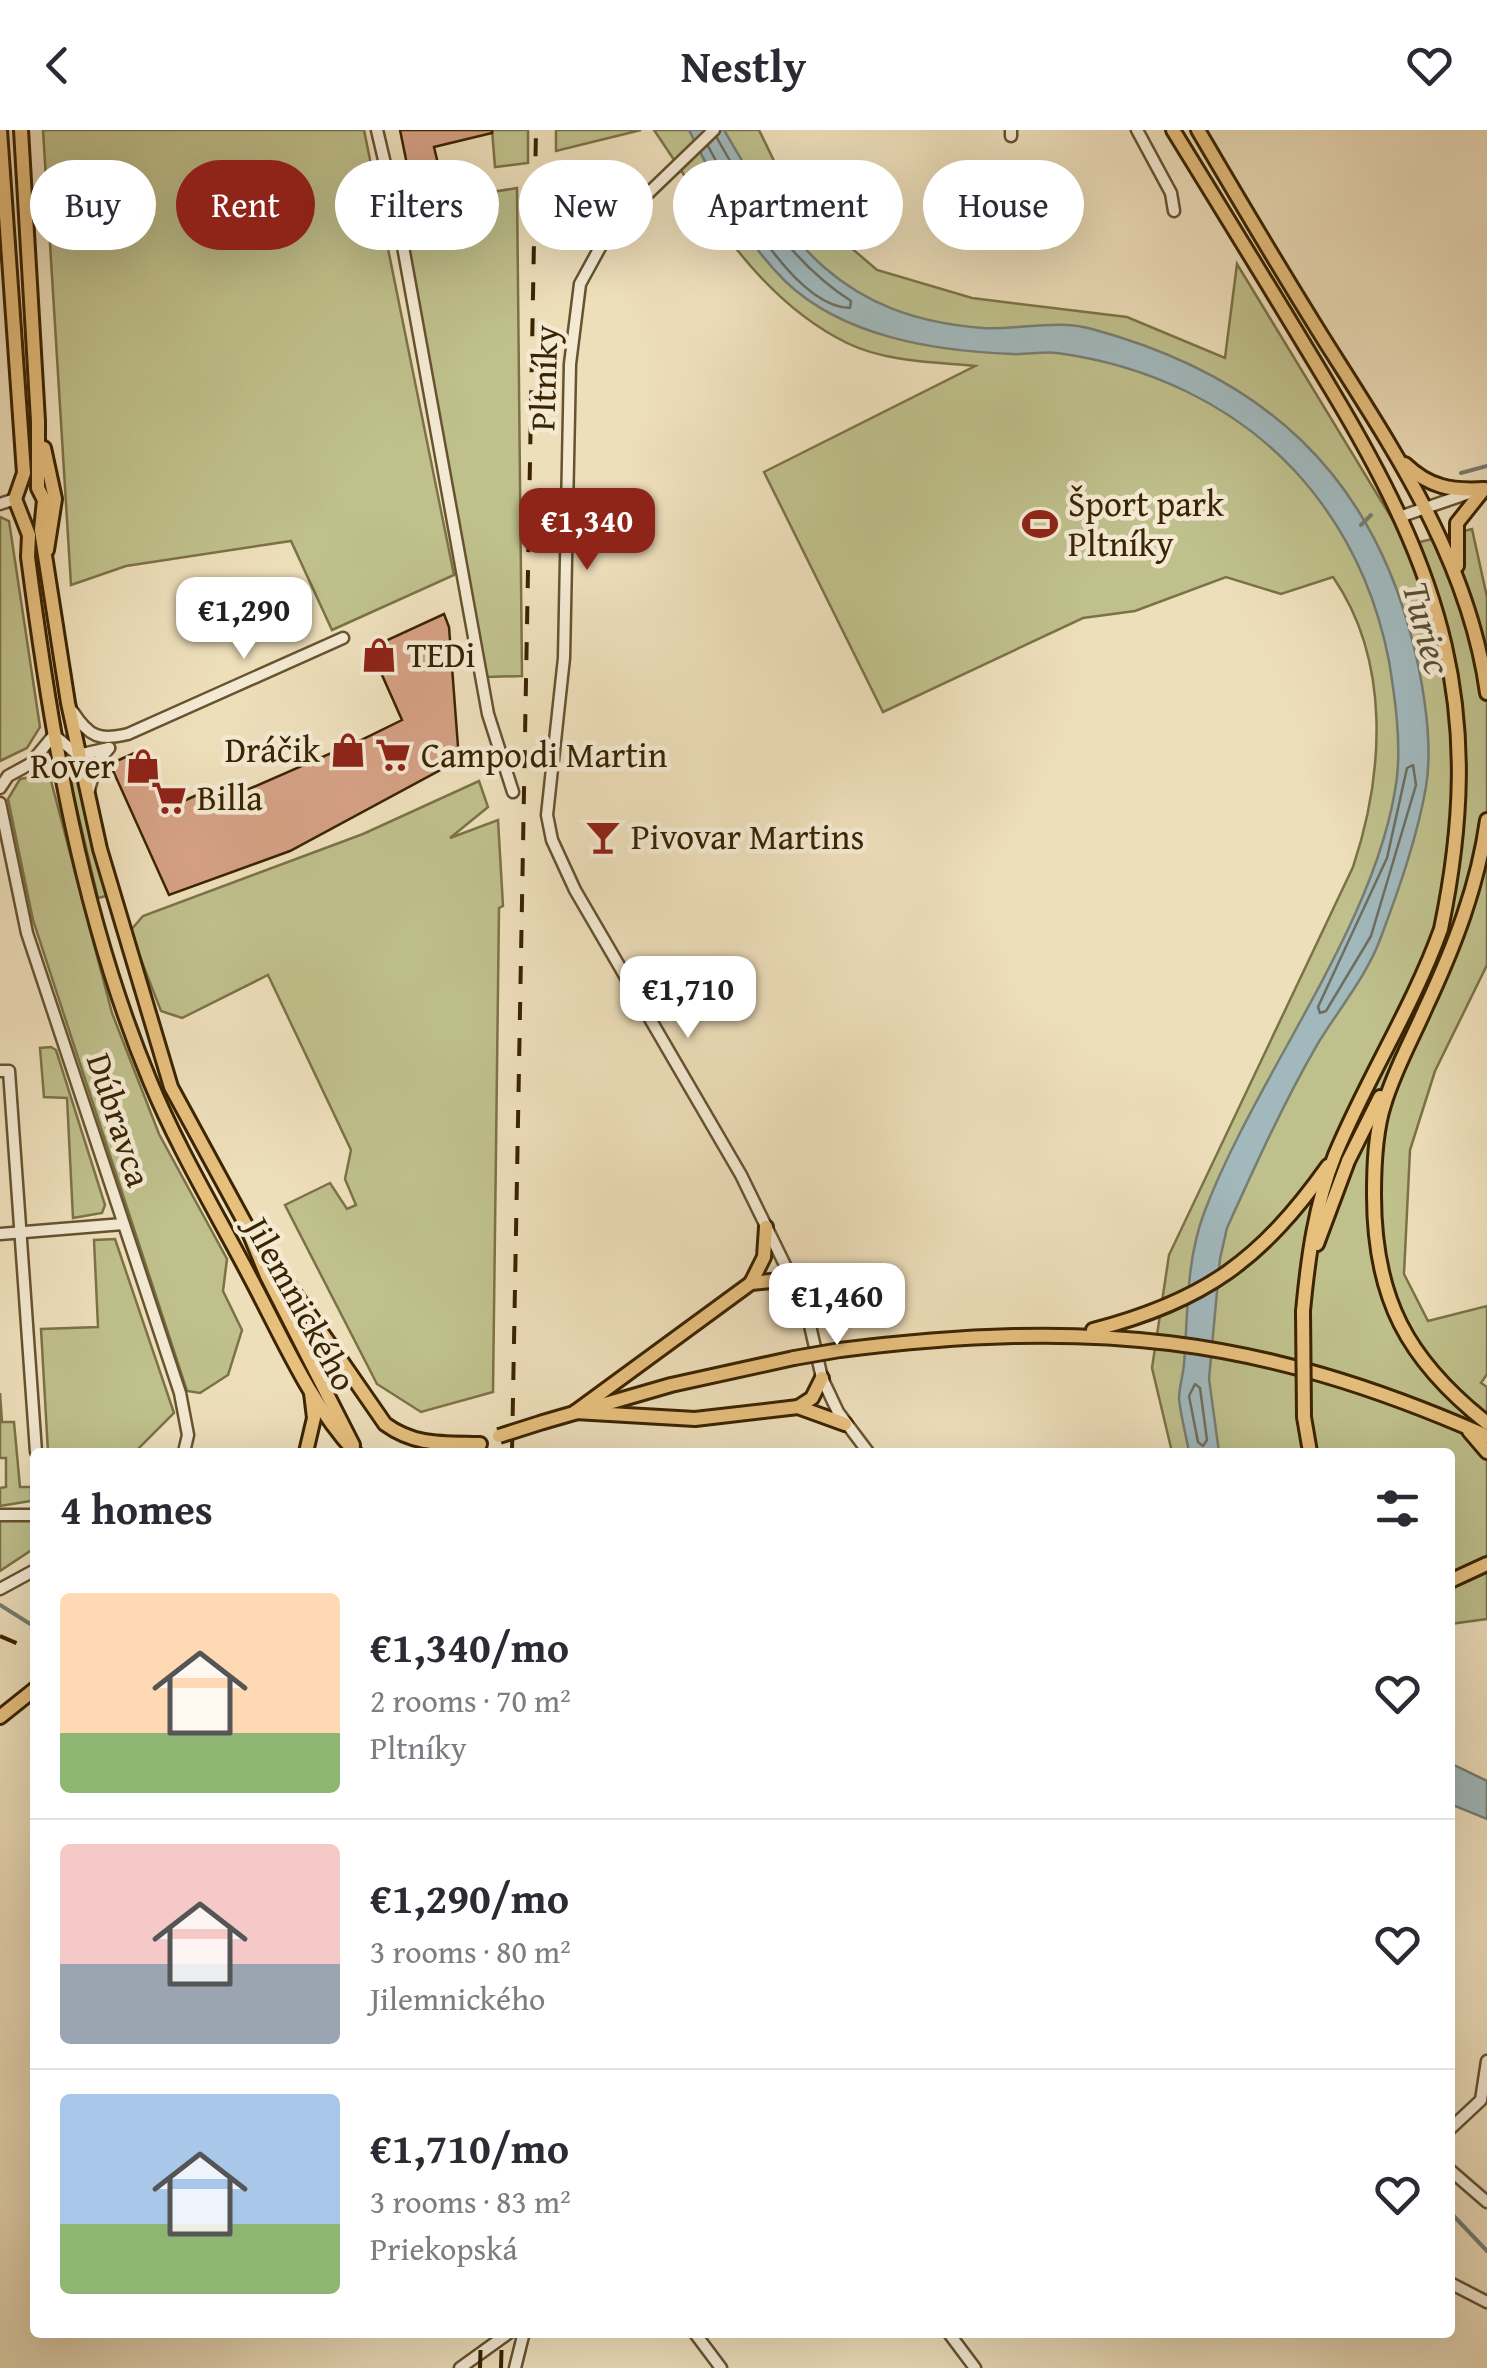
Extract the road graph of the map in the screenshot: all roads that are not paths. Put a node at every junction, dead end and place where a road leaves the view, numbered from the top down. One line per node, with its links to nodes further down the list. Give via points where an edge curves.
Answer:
1 (0, 130): 13 (main road, Jilemnického, via 24,473)
2 (21, 130): 9 (main road, Jilemnického)
3 (377, 130): 34 (street, via 488,714)
4 (714, 130): 43 (street, Pltníky, via 601,241 580,284 565,644 546,801 564,870)
5 (1137, 130): 8 (street)
6 (1172, 130): 17 (main road)
7 (1198, 130): 10 (main road)
8 (1174, 210)
9 (38, 422): 11 (main road, Jilemnického); 18 (main road, Jilemnického, via 54,499)
10 (1398, 458): 12 (main road, via 1430,484); 15 (main road)
11 (38, 488): 13 (main road); 16 (main road, Jilemnického, via 44,497)
12 (1486, 488): 15 (street); 19 (main road, via 1462,511 1454,533)
13 (19, 500): 14 (street); 16 (main road); 27 (main road, Jilemnického)
14 (0, 504)
15 (1424, 506): 17 (street); 19 (main road)
16 (40, 510): 18 (main road, Jilemnického)
17 (1405, 515): 21 (main road, via 1442,590)
18 (47, 550): 23 (main road, Jilemnického)
19 (1460, 583): 22 (main road)
20 (343, 638): 26 (street)
21 (1463, 657)
22 (1487, 693)
23 (68, 702): 26 (street, via 84,730 97,738); 30 (main road, Jilemnického)
24 (1471, 707): 25 (main road)
25 (1472, 723)
26 (128, 734): 28 (street)
27 (54, 735): 30 (street); 31 (street); 32 (main road, Jilemnického)
28 (109, 748): 30 (street); 35 (street, via 96,764)
29 (1474, 754): 40 (main road, via 1466,839 1448,910)
30 (78, 755): 35 (main road, Jilemnického)
31 (30, 764): 32 (street); 33 (street)
32 (62, 777): 51 (main road, Jilemnického, via 104,945 152,1085)
33 (0, 788)
34 (514, 792)
35 (87, 796): 42 (main road, Jilemnického, via 171,1087)
36 (0, 803): 41 (street, Dúbravca, via 27,933)
37 (1487, 820): 38 (main road, via 1464,916)
38 (1406, 1049): 46 (main road, via 1348,1162); 54 (main road, via 1378,1131 1378,1262 1414,1350 1450,1394)
39 (5, 1071): 44 (street)
40 (1335, 1156): 46 (main road); 49 (main road, via 1292,1216 1211,1286 1144,1317)
41 (123, 1224): 44 (street); 60 (street, Dúbravca, via 180,1393)
42 (246, 1225): 58 (main road, via 385,1424 411,1440); 63 (main road, Jilemnického)
43 (766, 1227): 47 (main road); 48 (street, Pltníky)
44 (20, 1232): 45 (street); 59 (street)
45 (0, 1234)
46 (1310, 1260): 66 (main road, bridge, via 1303,1310)
47 (752, 1284): 48 (main road, via 781,1280); 53 (main road)
48 (797, 1290): 50 (street, Pltníky, via 812,1324)
49 (1080, 1333): 53 (main road, bridge, via 994,1334 840,1350); 56 (main road, via 1241,1352 1346,1379)
50 (822, 1378): 52 (main road); 55 (street, Pltníky)
51 (310, 1385): 61 (main road, via 314,1418); 62 (main road, Jilemnického)
52 (798, 1408): 53 (main road, via 695,1419); 55 (main road)
53 (575, 1412): 58 (main road, bridge)
54 (1487, 1423)
55 (845, 1424): 65 (street, Pltníky)
56 (1464, 1426): 57 (main road); 67 (main road)
57 (1487, 1436)
58 (480, 1444): 64 (main road)
59 (36, 1448)
60 (185, 1448)
61 (307, 1448)
62 (352, 1448)
63 (353, 1448)
64 (470, 1448)
65 (865, 1448)
66 (1309, 1448)
67 (1487, 1452)
68 (0, 1515): 69 (street)
69 (30, 1515)
70 (1487, 1564): 72 (main road)
71 (30, 1573): 73 (street)
72 (1455, 1579)
73 (2, 1588)
74 (30, 1693): 75 (main road)
75 (0, 1716)
76 (1487, 2061): 77 (street, via 1481,2100)
77 (1455, 2124)
78 (1455, 2174): 79 (street)
79 (1487, 2202)
80 (1455, 2286): 81 (street)
81 (1487, 2302)
82 (502, 2338): 86 (street)
83 (522, 2338): 87 (street)
84 (698, 2338): 88 (street)
85 (953, 2338): 89 (street)
86 (460, 2368)
87 (515, 2368)
88 (721, 2368)
89 (976, 2368)

